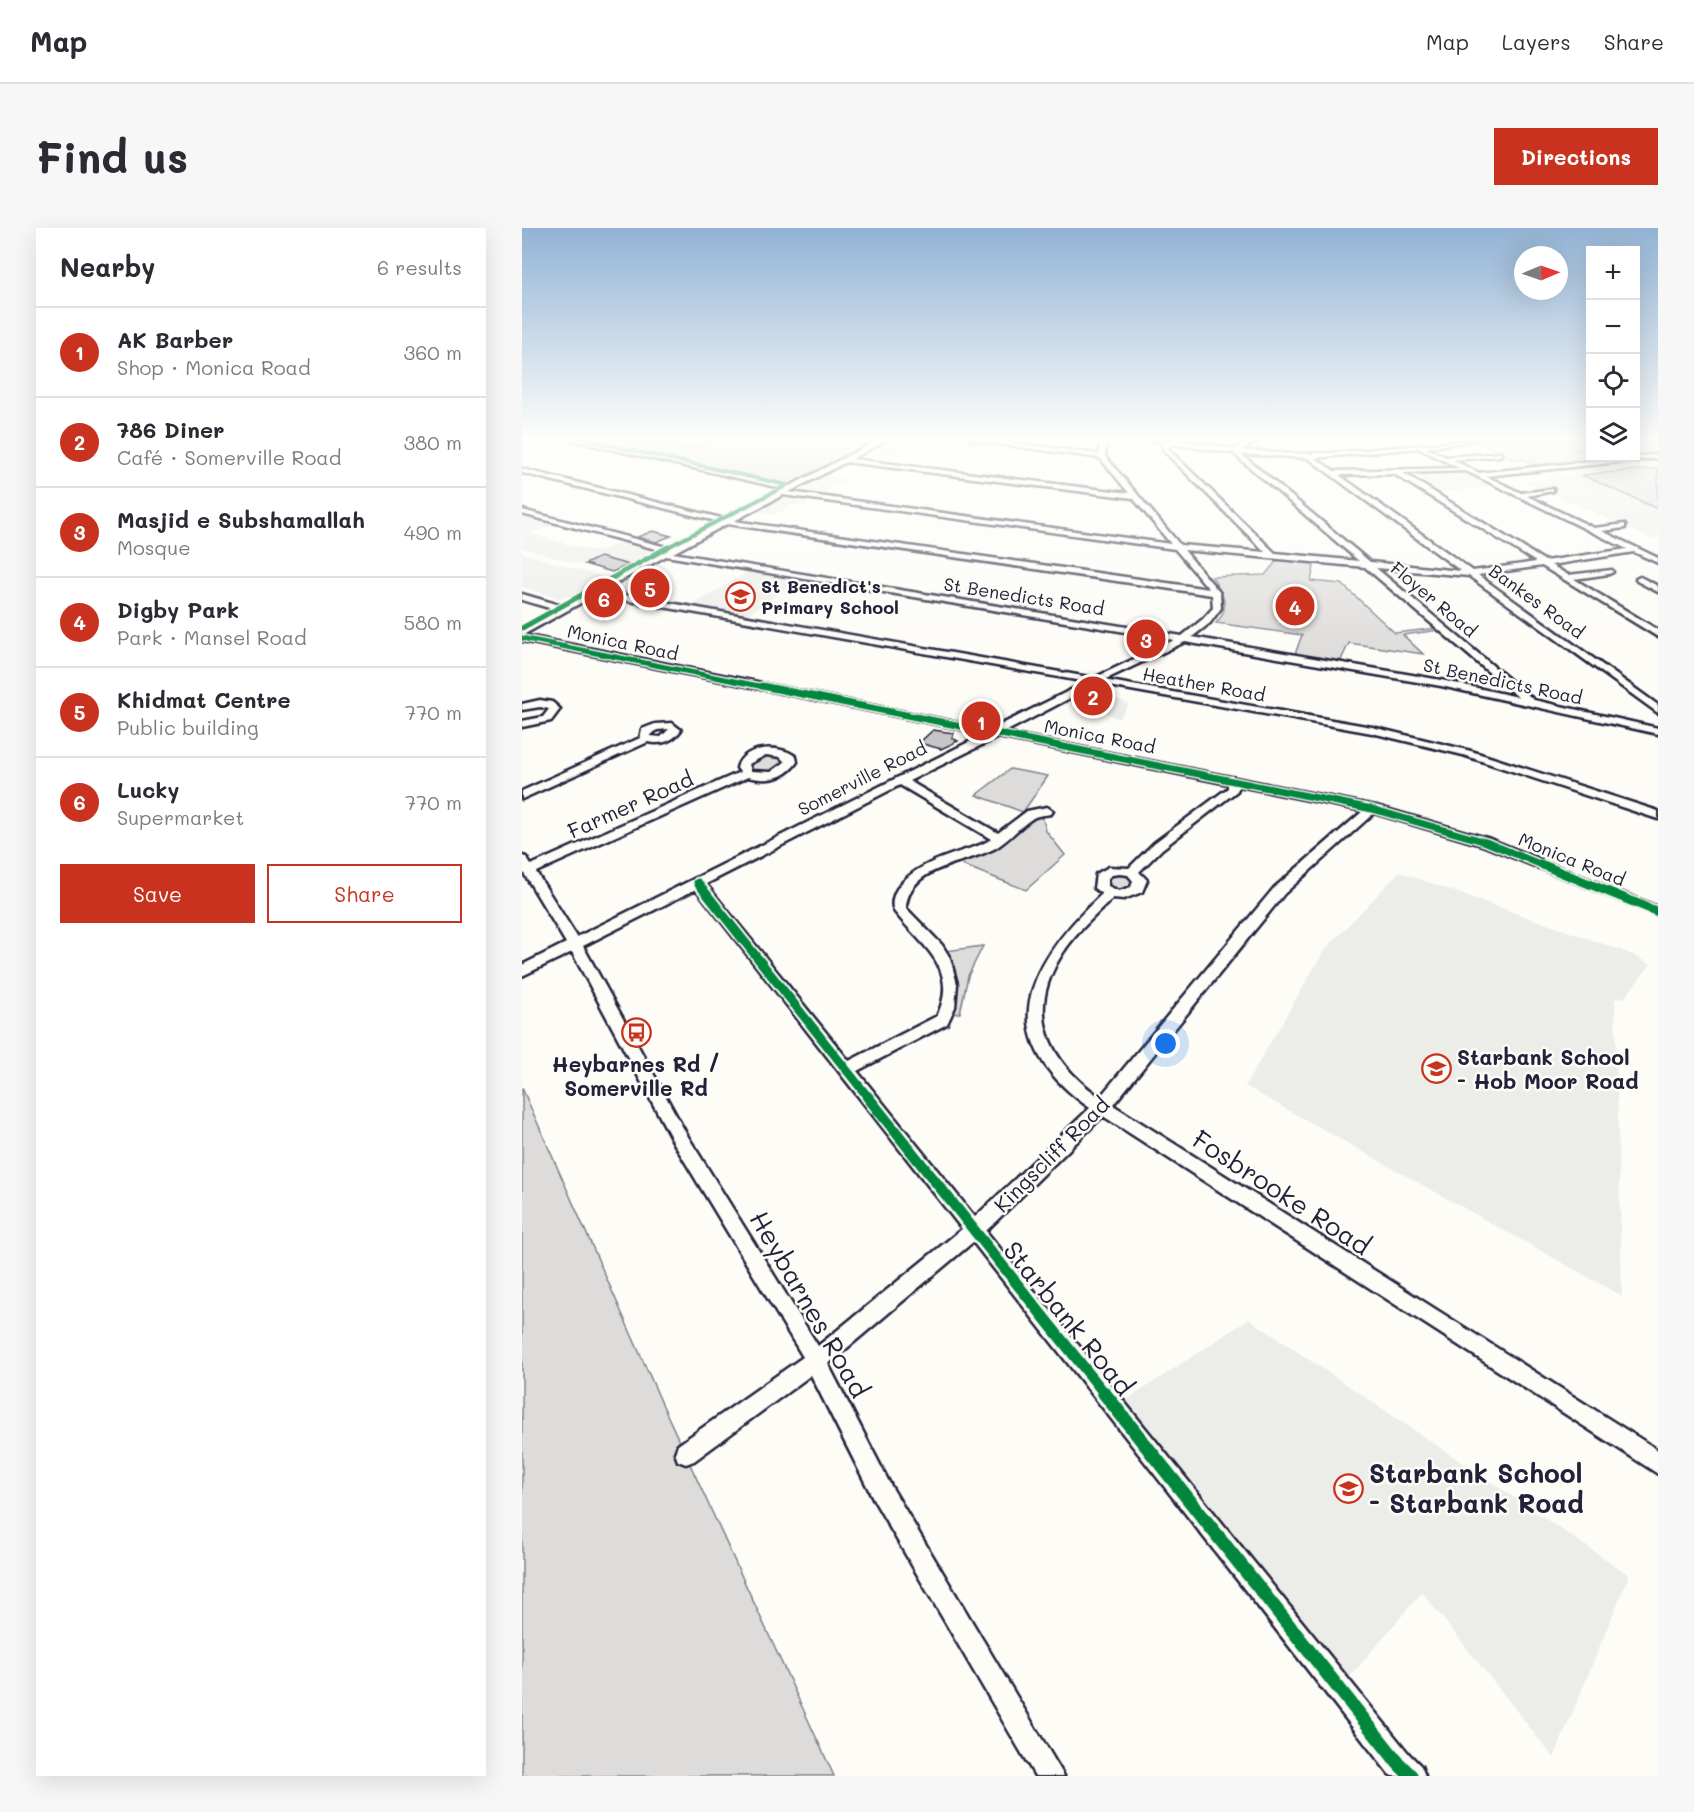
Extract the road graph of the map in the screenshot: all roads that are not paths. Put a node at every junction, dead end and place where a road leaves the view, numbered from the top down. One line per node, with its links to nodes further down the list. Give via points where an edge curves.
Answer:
1 (522, 512): 16 (street, St Benedicts Road)
2 (688, 512): 11 (street)
3 (746, 512): 11 (street)
4 (923, 512): 14 (street)
5 (1149, 512): 14 (street)
6 (1229, 512): 17 (street)
7 (1306, 512): 20 (street, Floyer Road)
8 (1386, 512): 22 (street, Bankes Road)
9 (1462, 512): 19 (street)
10 (1555, 512): 13 (street)
11 (727, 522): 16 (street); 27 (street)
12 (1622, 526): 13 (street)
13 (1593, 530): 15 (street)
14 (1179, 547): 17 (street); 27 (street)
15 (1635, 550): 18 (street); 19 (street)
16 (668, 553): 26 (street); 33 (street, St Benedicts Road)
17 (1273, 556): 20 (street)
18 (1655, 558)
19 (1546, 563): 22 (street); 23 (street)
20 (1368, 565): 22 (street); 35 (street, Floyer Road)
21 (1609, 572): 23 (street)
22 (1472, 574): 37 (street, Bankes Road)
23 (1569, 578): 31 (street)
24 (1641, 579): 25 (street)
25 (1658, 589)
26 (594, 592): 29 (street); 34 (street, Heather Road)
27 (1216, 593): 33 (street, Somerville Road, via 1217,608 1212,615)
28 (522, 597): 29 (street)
29 (563, 609): 30 (street)
30 (522, 633)
31 (1658, 634)
32 (522, 638): 40 (street, Monica Road)
33 (1182, 638): 34 (street, Somerville Road); 35 (street, St Benedicts Road, via 1430,681)
34 (1096, 682): 40 (street, Somerville Road); 48 (street, Heather Road, via 1372,730 1467,753)
35 (1531, 703): 39 (street, St Benedicts Road)
36 (522, 707): 38 (street, via 543,704 555,709 547,718)
37 (1658, 710)
38 (522, 724)
39 (1658, 732)
40 (997, 734): 43 (street, Monica Road); 44 (street, Somerville Road)
41 (647, 739): 45 (street)
42 (747, 773): 50 (street, Farmer Road)
43 (1235, 780): 46 (street, Monica Road); 51 (street, via 1233,789 1158,846)
44 (901, 781): 49 (street); 52 (street, Somerville Road)
45 (522, 795)
46 (1372, 808): 54 (street, Monica Road, via 1486,842); 58 (street, Kingscliff Road, via 1279,891)
47 (1047, 811): 49 (street, via 1031,814)
48 (1658, 815)
49 (999, 839): 57 (street, via 926,870 903,888 899,908 944,957 950,1004 942,1020)
50 (526, 865): 55 (street, Heybarnes Road)
51 (1132, 872): 53 (street, via 1140,880 1137,889 1125,895); 53 (street, via 1114,870 1101,877 1101,888)
52 (698, 883): 55 (street, Somerville Road); 57 (street, Starbank Road)
53 (1110, 894): 58 (street, Fosbrooke Road, via 1052,958 1035,1001 1041,1040 1050,1060 1071,1085)
54 (1658, 912)
55 (574, 943): 56 (street, Somerville Road); 60 (street, Heybarnes Road, via 681,1140)
56 (522, 971)
57 (846, 1070): 59 (street, Starbank Road)
58 (1102, 1107): 59 (street, Kingscliff Road); 62 (street, Fosbrooke Road)
59 (973, 1231): 60 (street, Kingscliff Road); 64 (street, Starbank Road)
60 (816, 1362): 61 (street, Kingscliff Road); 63 (street, Heybarnes Road, via 884,1494)
61 (686, 1453)
62 (1658, 1463)
63 (1050, 1776)
64 (1412, 1776)

